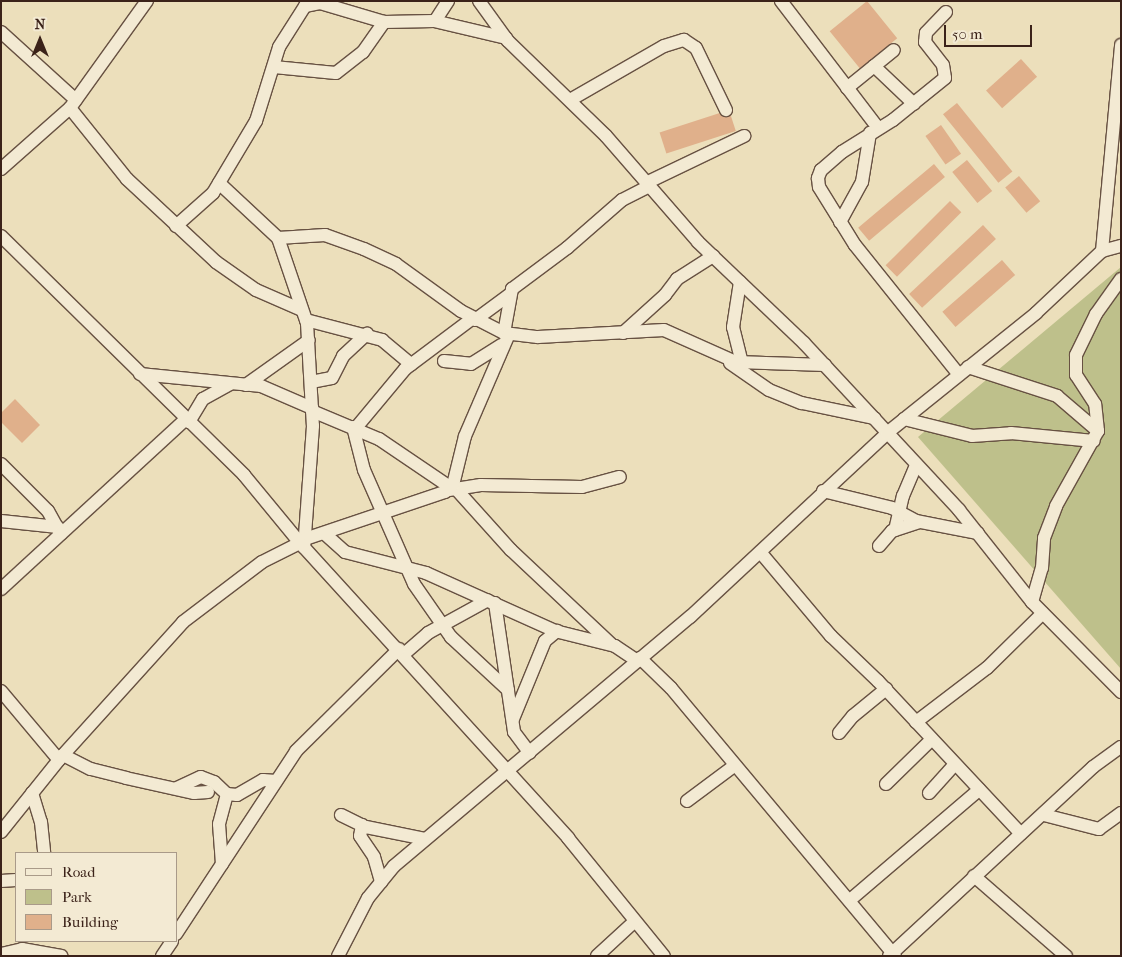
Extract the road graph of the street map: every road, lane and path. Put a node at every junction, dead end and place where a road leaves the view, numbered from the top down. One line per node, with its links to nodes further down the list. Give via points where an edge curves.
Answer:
1 (147, 1): 17 (street)
2 (448, 1): 7 (street)
3 (479, 1): 10 (street)
4 (781, 1): 15 (street)
5 (320, 2): 8 (street); 14 (street, via 311,3 298,13 279,47)
6 (946, 12): 18 (street, via 926,33 925,42 942,65 945,78)
7 (435, 21): 8 (street); 10 (street)
8 (384, 22): 14 (street, via 363,52 336,74)
9 (1, 32): 17 (street)
10 (506, 38): 16 (street)
11 (1121, 45): 30 (street)
12 (894, 50): 13 (street)
13 (874, 66): 15 (street); 18 (street)
14 (274, 67): 23 (street, via 256,121)
15 (847, 88): 20 (street)
16 (570, 100): 19 (street, via 664,46 684,40 696,48); 24 (street)
17 (73, 104): 22 (street); 26 (street, via 127,180)
18 (914, 104): 20 (street)
19 (726, 110)
20 (874, 131): 25 (street, via 862,182); 25 (street, via 827,164 818,178 819,188)
21 (744, 136): 24 (street)
22 (1, 169)
23 (219, 183): 26 (street, via 203,206); 27 (street)
24 (647, 184): 31 (street); 34 (street, via 622,200 568,248 522,280)
25 (840, 222): 46 (street)
26 (176, 226): 35 (street, via 256,290)
27 (278, 238): 35 (street); 36 (street, via 324,236 364,248 396,264)
28 (3, 242): 47 (street)
29 (1121, 246): 30 (street)
30 (1102, 251): 46 (street)
31 (713, 256): 33 (street); 37 (street, via 677,279 665,295)
32 (1121, 279): 57 (street, via 1096,314 1076,355 1076,375 1095,404)
33 (740, 282): 43 (street, via 733,327); 45 (street)
34 (509, 295): 36 (street); 39 (street)
35 (304, 315): 38 (street); 40 (street)
36 (474, 319): 39 (street); 44 (street)
37 (623, 333): 39 (street); 41 (street, via 664,330)
38 (367, 334): 44 (street, via 382,340); 48 (street, via 343,356 332,378)
39 (505, 338): 42 (street, via 471,364); 61 (street, via 492,378 465,436)
40 (309, 340): 48 (street); 50 (street)
41 (724, 359): 43 (street); 52 (street, via 769,390 802,403)
42 (444, 361)
43 (742, 363): 45 (street)
44 (411, 364): 55 (street)
45 (825, 365): 52 (street)
46 (963, 371): 53 (street); 57 (street, via 1057,396)
47 (140, 374): 49 (street); 54 (street)
48 (311, 382): 51 (street)
49 (230, 384): 50 (street); 54 (street, via 203,400)
50 (246, 385): 51 (street, via 278,392)
51 (312, 409): 55 (street); 71 (street)
52 (874, 418): 56 (street)
53 (904, 419): 56 (street); 57 (street, via 972,436 1011,433)
54 (188, 420): 67 (street); 71 (street, via 244,475)
55 (354, 428): 61 (street, via 390,445); 64 (street, via 364,470)
56 (887, 433): 59 (street); 62 (street)
57 (1096, 436): 77 (street, via 1056,506 1044,538 1042,568)
58 (1, 464): 67 (street, via 48,510)
59 (916, 465): 63 (street); 69 (street)
60 (620, 477): 61 (street, via 582,487 481,485)
61 (451, 489): 64 (street); 81 (street)
62 (823, 491): 63 (street); 73 (street)
63 (898, 511): 66 (street); 68 (street)
64 (383, 513): 70 (street); 74 (street)
65 (1, 522): 67 (street)
66 (919, 522): 68 (street); 69 (street)
67 (60, 530): 75 (street)
68 (895, 530): 72 (street)
69 (978, 533): 77 (street)
70 (325, 534): 71 (street); 74 (street, via 345,552)
71 (303, 544): 82 (street); 94 (street, via 262,562 201,605)
72 (879, 546)
73 (761, 553): 83 (street); 85 (street, via 831,636)
74 (404, 567): 76 (street); 79 (street, via 427,606)
75 (1, 589)
76 (492, 602): 79 (street); 80 (street); 84 (street)
77 (1032, 602): 78 (street)
78 (1044, 613): 87 (street); 89 (street, via 987,668)
79 (444, 623): 82 (street); 84 (street, via 463,650)
80 (557, 631): 81 (street); 88 (street, via 545,641)
81 (613, 645): 83 (street)
82 (402, 651): 97 (street); 98 (street, via 296,751)
83 (639, 659): 93 (street); 96 (street, via 671,688)
84 (508, 690): 88 (street)
85 (886, 690): 89 (street); 90 (street, via 853,716)
86 (1, 691): 94 (street)
87 (1121, 692)
88 (513, 721): 93 (street, via 517,740)
89 (916, 722): 91 (street)
90 (839, 733)
91 (931, 740): 95 (street); 99 (street)
92 (1121, 747): 109 (street, via 1093,767)
93 (530, 753): 97 (street)
94 (61, 757): 100 (street, via 92,769); 103 (street)
95 (954, 765): 101 (street); 104 (street)
96 (734, 766): 106 (street); 120 (street)
97 (508, 770): 113 (street); 122 (street)
98 (276, 781): 105 (street, via 263,780 244,794); 115 (street)
99 (886, 784)
100 (177, 788): 102 (street, via 194,793); 105 (street, via 201,777 214,782)
101 (979, 790): 112 (street); 120 (street)
102 (208, 792)
103 (32, 793): 111 (street); 114 (street, via 41,822)
104 (929, 793)
105 (227, 794): 115 (street, via 219,824)
106 (687, 801)
107 (1121, 813): 109 (street, via 1100,829)
108 (341, 814): 110 (street)
109 (1044, 814): 112 (street)
110 (362, 825): 113 (street); 119 (street, via 360,836 374,857)
111 (1, 832)
112 (1021, 834): 116 (street)
113 (426, 839): 119 (street)
114 (44, 852)
115 (222, 864): 121 (street)
116 (974, 876): 126 (street); 132 (street)
117 (15, 880): 118 (street)
118 (1, 881)
119 (381, 882): 129 (street)
120 (850, 900): 126 (street)
121 (180, 922)
122 (634, 922): 130 (street); 131 (street)
123 (171, 942): 128 (street)
124 (30, 949): 125 (street); 127 (street)
125 (1, 954)
126 (893, 954)
127 (61, 956)
128 (162, 956)
129 (338, 956)
130 (597, 956)
131 (664, 956)
132 (1066, 956)

